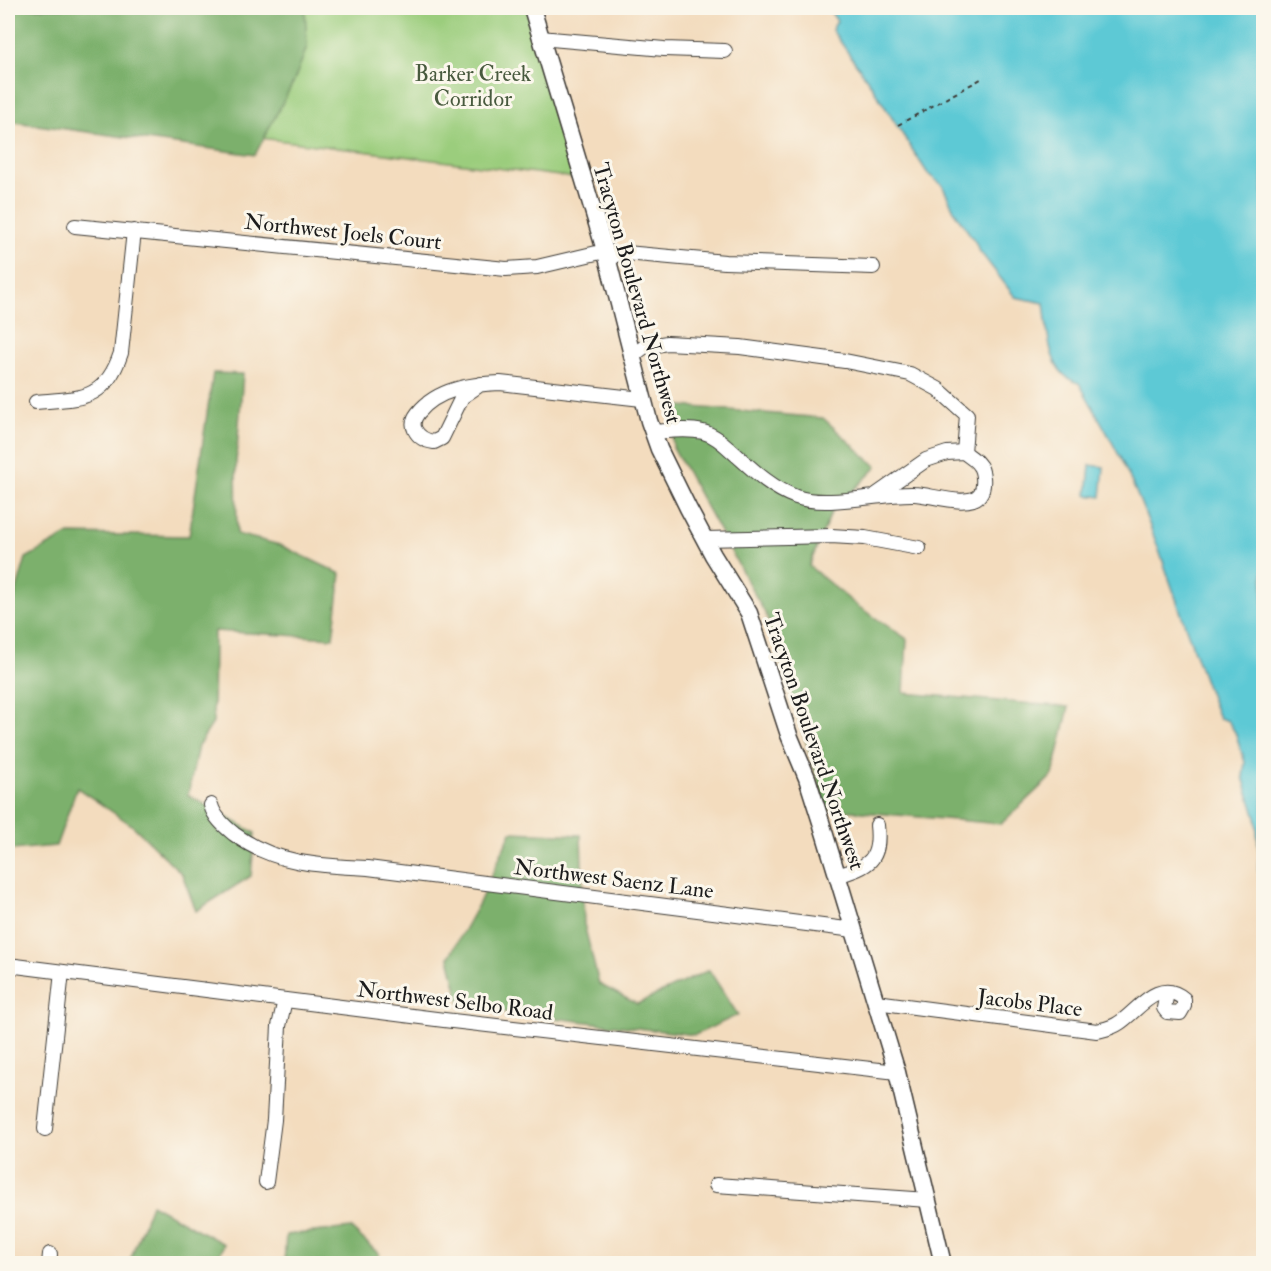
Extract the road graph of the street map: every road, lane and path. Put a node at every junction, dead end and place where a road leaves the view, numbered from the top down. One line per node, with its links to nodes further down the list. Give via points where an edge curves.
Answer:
1 (532, 8): 2 (main road, Tracyton Boulevard Northwest)
2 (540, 38): 3 (street); 8 (main road, Tracyton Boulevard Northwest)
3 (725, 51)
4 (981, 79): 5 (path)
5 (898, 125)
6 (75, 226): 7 (street, Northwest Joels Court)
7 (135, 231): 8 (street, Northwest Joels Court, via 506,269); 13 (street, via 121,353 109,381 94,393)
8 (606, 254): 9 (street, Northwest Joels Court); 10 (main road, Tracyton Boulevard Northwest)
9 (873, 267)
10 (631, 357): 12 (main road, Tracyton Boulevard Northwest); 15 (street, via 644,347 667,343 740,347 910,374 938,389 967,415)
11 (481, 384): 11 (street, via 449,392 427,403 416,416 415,430 422,438 434,442 442,438 462,397); 12 (street)
12 (642, 399): 14 (main road, Tracyton Boulevard Northwest)
13 (36, 402)
14 (652, 432): 16 (street, via 687,430 716,438 764,479 798,498 839,500); 17 (main road, Tracyton Boulevard Northwest)
15 (964, 452): 16 (street, via 926,460); 16 (street, via 979,464 983,481 980,494 972,500 915,494)
16 (876, 495)
17 (705, 539): 18 (street, via 831,536); 21 (main road, Tracyton Boulevard Northwest, via 753,622)
18 (919, 548)
19 (211, 805): 22 (street, Northwest Saenz Lane, via 225,827 247,843 302,863)
20 (877, 825): 21 (street, via 874,857)
21 (837, 876): 22 (main road, Tracyton Boulevard Northwest)
22 (854, 930): 27 (main road, Tracyton Boulevard Northwest)
23 (8, 964): 24 (street, Northwest Selbo Road)
24 (62, 972): 26 (street, Northwest Selbo Road); 29 (street)
25 (1167, 993): 27 (street, Jacobs Place, via 1151,995 1120,1022 1096,1031)
26 (285, 1000): 28 (street, Northwest Selbo Road); 30 (street, via 279,1026)
27 (876, 1002): 28 (main road, Tracyton Boulevard Northwest)
28 (897, 1072): 32 (main road, Tracyton Boulevard Northwest)
29 (45, 1129)
30 (266, 1182)
31 (716, 1185): 32 (street)
32 (928, 1200): 33 (main road, Tracyton Boulevard Northwest)
33 (943, 1263)

